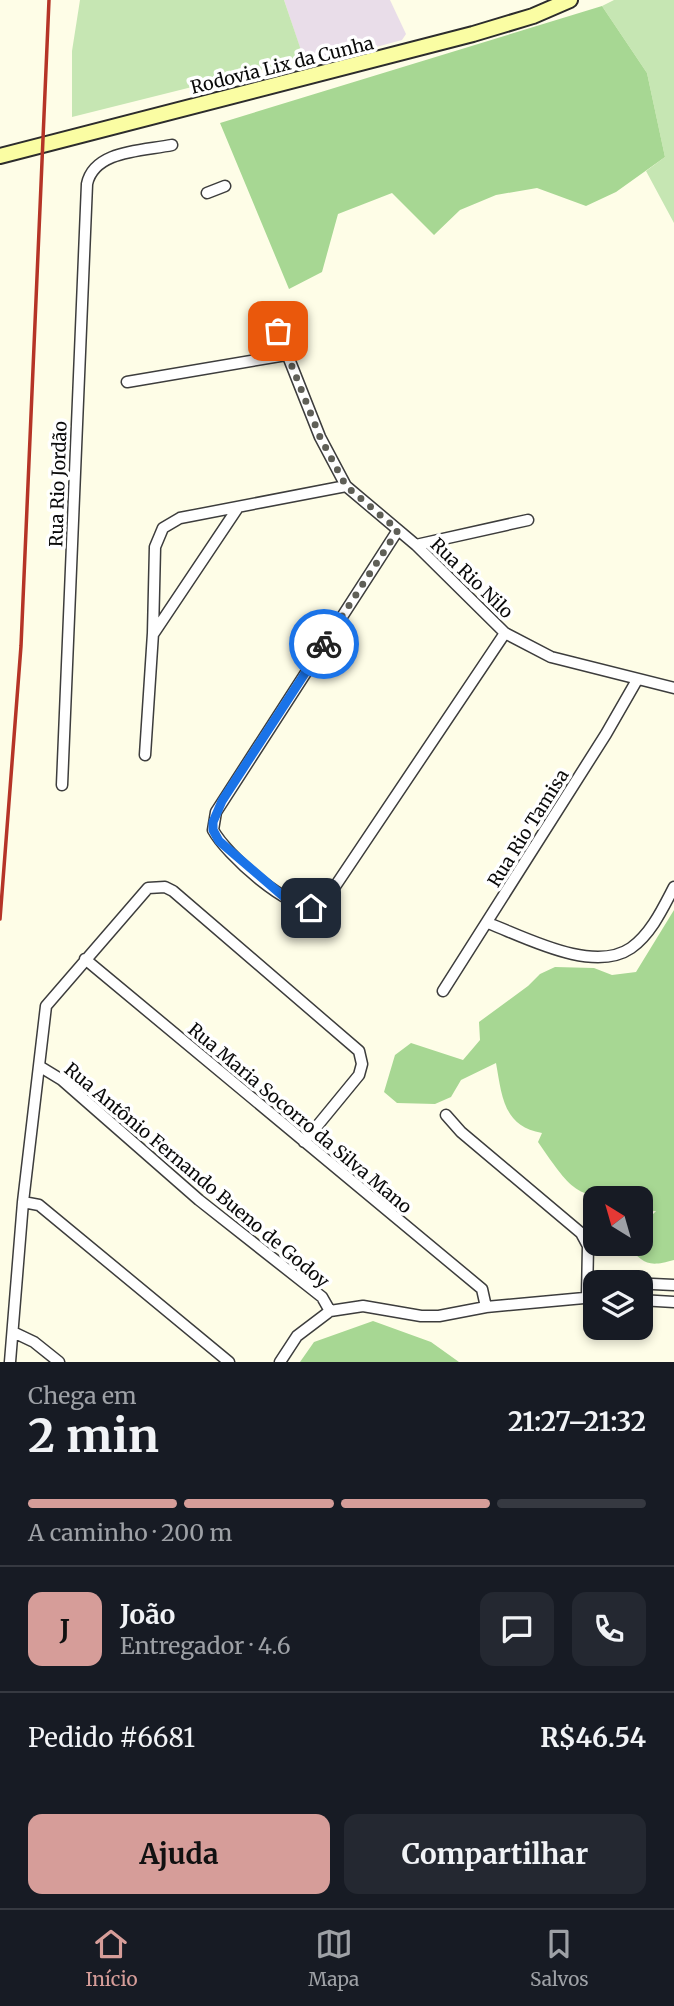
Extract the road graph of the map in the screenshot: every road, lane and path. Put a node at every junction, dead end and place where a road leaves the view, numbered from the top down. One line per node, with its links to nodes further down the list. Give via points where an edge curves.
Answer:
1 (570, 0): 3 (main road, Rodovia Lix da Cunha, via 473,34)
2 (172, 145): 19 (street, Rua Rio Jordão, via 104,159 93,168 87,184)
3 (0, 156)
4 (225, 186): 5 (street)
5 (207, 193)
6 (278, 331): 7 (street, Rua Rio Nilo)
7 (286, 355): 8 (street); 9 (street, Rua Rio Nilo)
8 (127, 382)
9 (346, 486): 10 (street); 12 (street, Rua Rio Nilo)
10 (237, 509): 14 (street); 14 (street, via 180,518 163,528 155,547)
11 (528, 520): 13 (street)
12 (398, 530): 13 (street, Rua Rio Nilo); 15 (street, via 222,801 213,822 219,841 291,903 318,907)
13 (416, 545): 15 (street, Rua Rio Nilo)
14 (153, 633): 18 (street)
15 (505, 633): 16 (street, Rua Rio Nilo, via 551,657)
16 (637, 680): 17 (street, Rua Rio Nilo); 21 (street, Rua Rio Tamisa)
17 (674, 688)
18 (145, 755)
19 (62, 785)
20 (674, 887): 21 (street, via 642,938 623,952 606,957 584,957)
21 (488, 923): 23 (street, Rua Rio Tamisa)
22 (85, 959): 24 (street, via 46,1006); 26 (street, Rua Maria Socorro da Silva Mano); 26 (street, via 140,893 155,886 173,891 353,1042 361,1058 359,1075)
23 (443, 992)
24 (39, 1066): 27 (street); 35 (street, Rua Antônio Fernando Bueno de Godoy, via 62,1080 199,1200 322,1297)
25 (446, 1115): 28 (street, via 581,1233 588,1246)
26 (304, 1142): 34 (street, Rua Maria Socorro da Silva Mano, via 482,1289)
27 (23, 1202): 36 (street); 39 (street, via 39,1205)
28 (589, 1270)
29 (653, 1284): 30 (street)
30 (674, 1285)
31 (583, 1298): 34 (street)
32 (653, 1301): 33 (street)
33 (674, 1302)
34 (486, 1307): 35 (street, via 421,1316 363,1306)
35 (330, 1311): 40 (street, via 297,1336)
36 (13, 1332): 37 (street); 38 (street)
37 (10, 1362)
38 (59, 1362)
39 (229, 1362)
40 (280, 1362)

